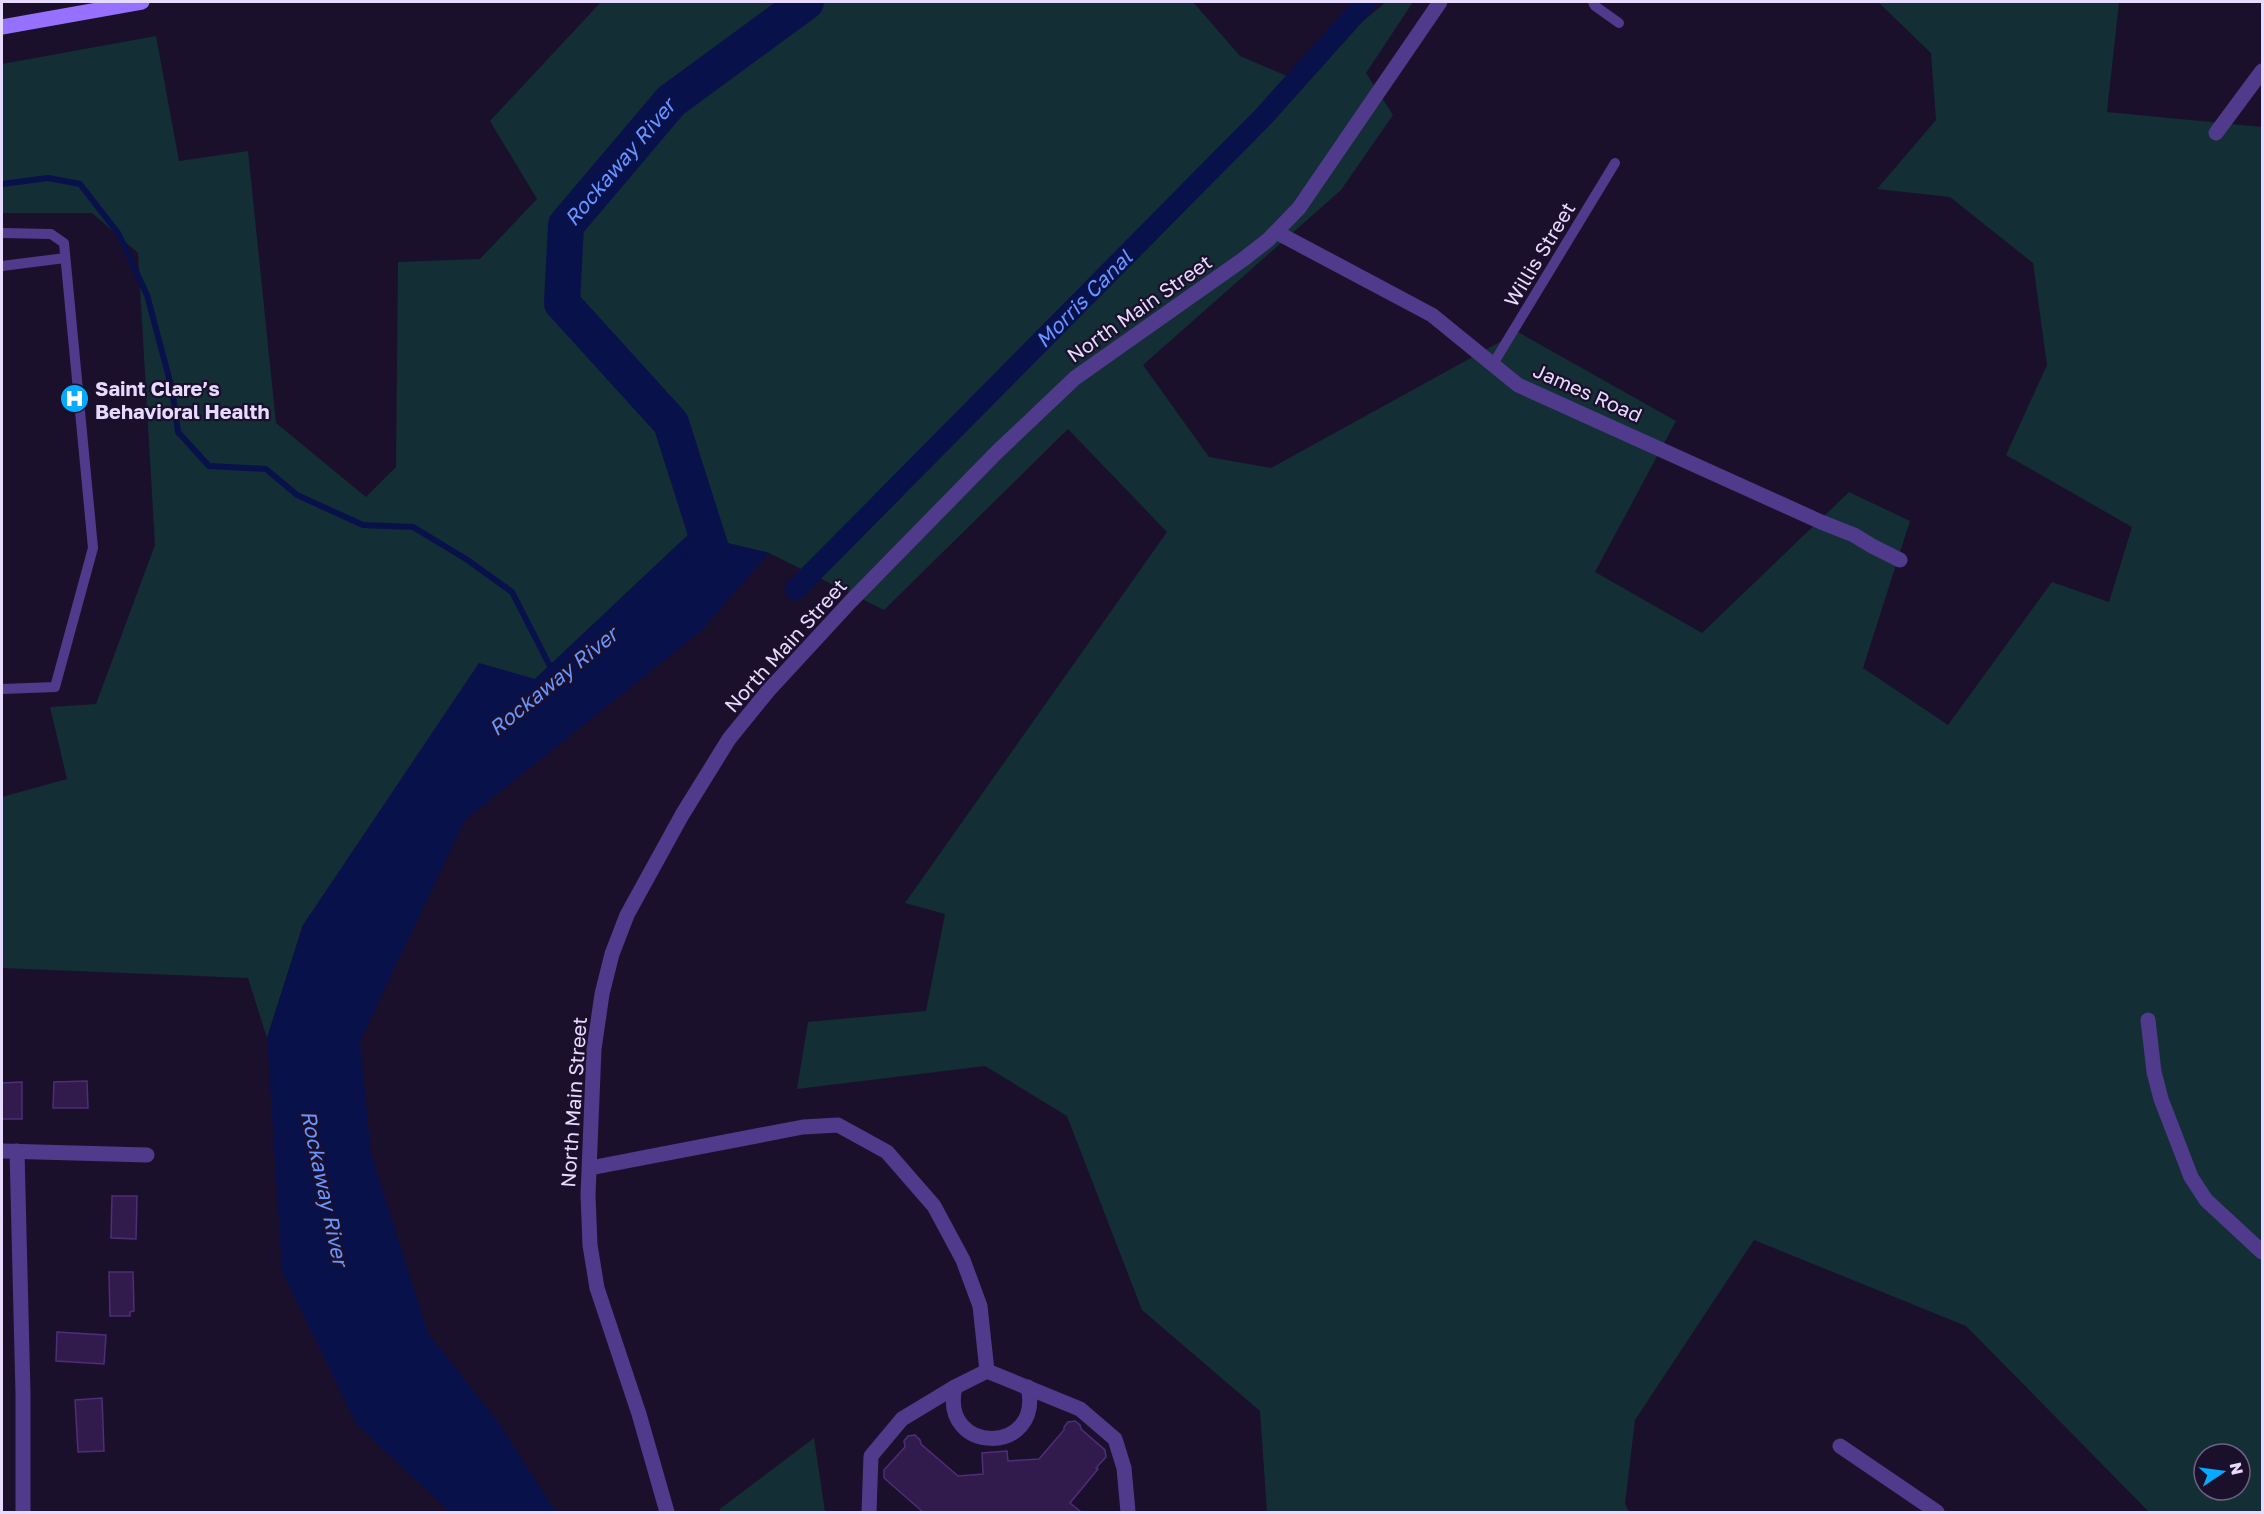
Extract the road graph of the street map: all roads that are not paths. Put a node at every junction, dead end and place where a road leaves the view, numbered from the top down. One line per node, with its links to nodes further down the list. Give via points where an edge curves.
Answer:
1 (142, 2): 5 (main road)
2 (1440, 2): 9 (street, North Main Street, via 1299,208)
3 (1593, 2): 4 (lane)
4 (1619, 23)
5 (2, 27)
6 (2262, 71): 7 (street)
7 (2216, 133)
8 (1615, 163): 13 (lane, Willis Street)
9 (1276, 231): 13 (street, James Road, via 1432,315); 19 (street, North Main Street, via 1187,301 1075,378 851,601 729,739 627,915 612,954 594,1049)
10 (2, 233): 11 (lane, via 51,234 64,243)
11 (65, 258): 12 (lane); 15 (lane, via 93,548 55,687)
12 (2, 266)
13 (1492, 364): 14 (street, James Road, via 1518,385 1854,535)
14 (1900, 560)
15 (2, 689)
16 (2148, 1020): 20 (street, via 2159,1090 2191,1177 2206,1200)
17 (9, 1151): 18 (street); 25 (street, via 23,1394)
18 (147, 1155)
19 (590, 1168): 21 (street, via 803,1126 838,1125 887,1152 934,1206 963,1260 980,1306); 26 (street, North Main Street, via 590,1245 597,1288)
20 (2262, 1252)
21 (987, 1371): 22 (street); 23 (street)
22 (956, 1387): 23 (street, via 954,1406 961,1424 976,1436 995,1439 1014,1432 1027,1417); 27 (street, via 902,1419 871,1456)
23 (1028, 1387): 28 (street, via 1080,1409 1115,1439 1124,1468)
24 (1840, 1446): 29 (street)
25 (23, 1512)
26 (668, 1512)
27 (868, 1512)
28 (1128, 1512)
29 (1937, 1512)

